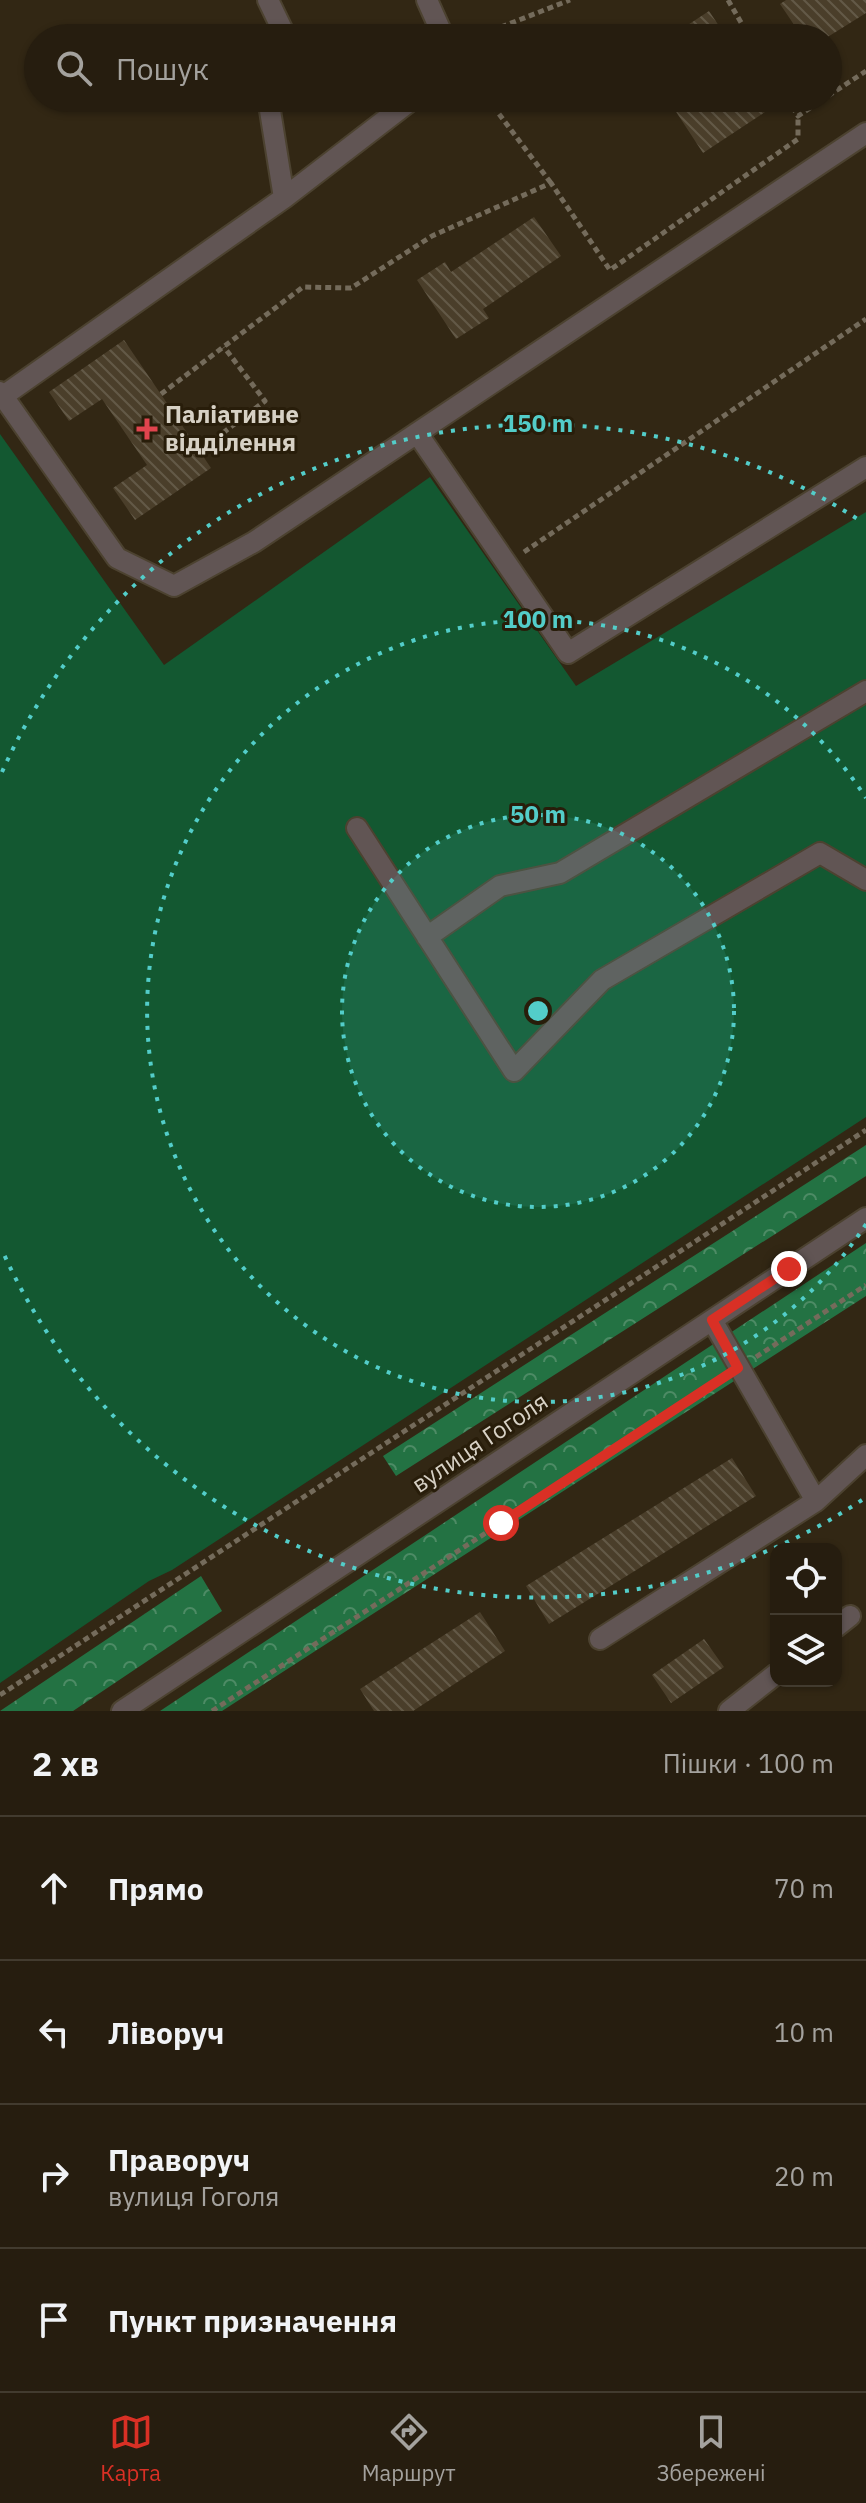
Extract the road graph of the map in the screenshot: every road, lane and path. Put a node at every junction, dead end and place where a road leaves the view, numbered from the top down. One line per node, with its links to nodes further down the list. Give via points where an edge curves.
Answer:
1 (268, 0): 5 (street)
2 (427, 0): 6 (street)
3 (570, 0): 7 (path)
4 (728, 0): 8 (path)
5 (280, 24)
6 (438, 24)
7 (509, 24)
8 (742, 24)
9 (866, 71): 10 (path)
10 (842, 87)
11 (270, 112): 19 (street)
12 (396, 112): 19 (street)
13 (498, 112): 18 (path)
14 (796, 112): 16 (path)
15 (804, 112): 16 (path)
16 (798, 116): 18 (path, via 798,139 610,270)
17 (866, 133): 24 (street)
18 (551, 183): 21 (path, via 432,236 351,288 303,287)
19 (284, 198): 22 (street)
20 (866, 319): 27 (path)
21 (224, 347): 23 (path); 25 (path, via 265,401)
22 (1, 394): 24 (street, via 117,558 174,586 254,542)
23 (161, 394)
24 (417, 433): 27 (street)
25 (199, 451)
26 (866, 467): 27 (street, via 568,653)
27 (507, 564)
28 (866, 691): 31 (street, via 560,873 500,886)
29 (357, 828): 31 (street)
30 (866, 880): 31 (street, via 820,853 602,980 514,1071)
31 (427, 937)
32 (866, 1130): 41 (path)
33 (866, 1218): 35 (street, вулиця Гоголя)
34 (866, 1285): 36 (path)
35 (712, 1320): 36 (street); 42 (street, вулиця Гоголя)
36 (738, 1368): 38 (street); 43 (path)
37 (866, 1455): 38 (street)
38 (816, 1501): 39 (street)
39 (600, 1639)
40 (770, 1679): 44 (street)
41 (0, 1695)
42 (122, 1711)
43 (212, 1711)
44 (729, 1711)

